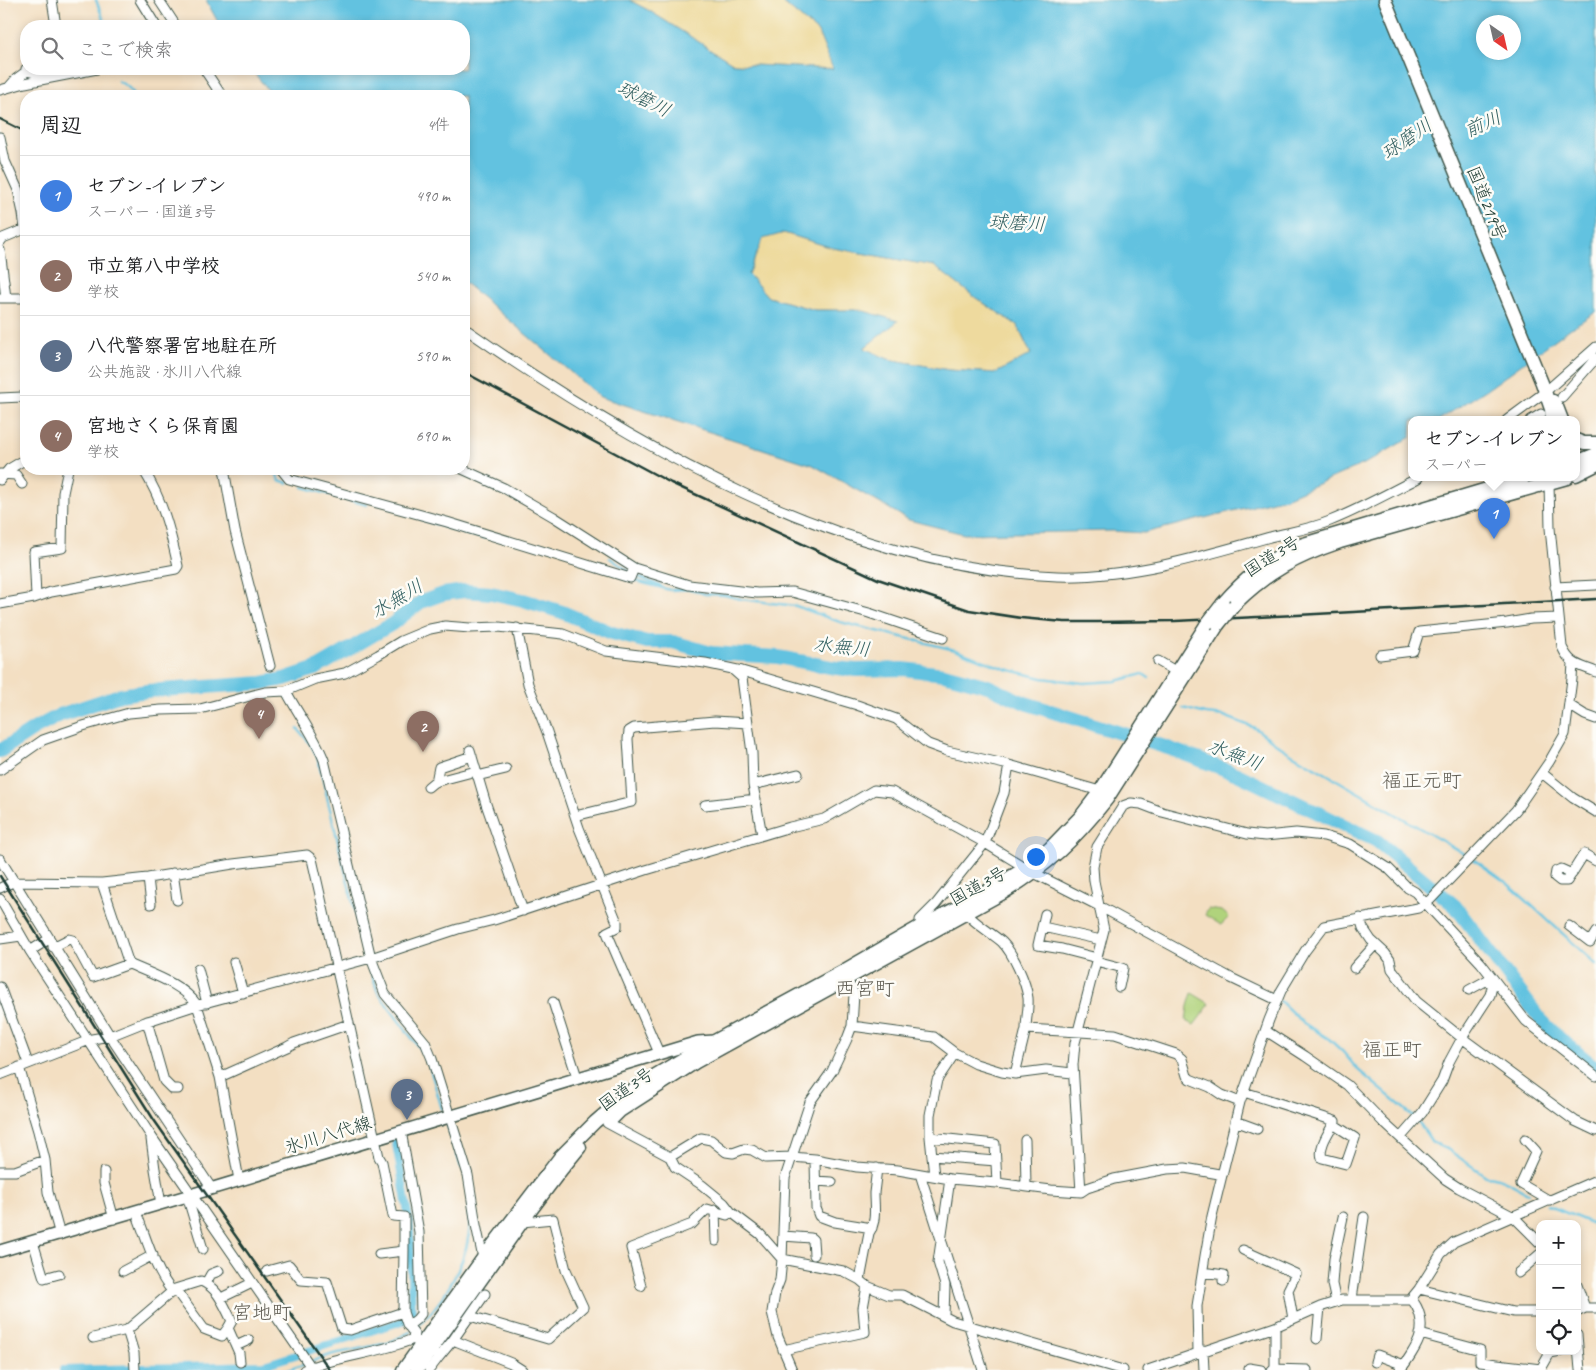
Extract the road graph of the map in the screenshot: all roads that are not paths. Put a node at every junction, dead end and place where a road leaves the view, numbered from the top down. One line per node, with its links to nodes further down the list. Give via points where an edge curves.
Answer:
1 (52, 0): 5 (street)
2 (140, 0): 6 (street)
3 (160, 0): 7 (street)
4 (1385, 0): 29 (highway, 国道219号)
5 (55, 20)
6 (152, 20)
7 (172, 20)
8 (20, 75): 13 (street)
9 (45, 75): 12 (street)
10 (68, 75): 12 (street)
11 (208, 75): 15 (street)
12 (54, 78): 13 (street)
13 (10, 87): 14 (street)
14 (0, 90)
15 (218, 90)
16 (0, 137): 17 (street)
17 (2, 156): 18 (street)
18 (20, 186)
19 (20, 231): 20 (street)
20 (0, 242)
21 (0, 250): 22 (street)
22 (3, 298): 23 (street)
23 (20, 298)
24 (470, 332): 26 (street)
25 (470, 338): 26 (street)
26 (491, 347): 56 (street, via 627,432 729,486 815,523 944,563 1058,576 1099,574 1178,562)
27 (1596, 347): 29 (street)
28 (1596, 358): 31 (street)
29 (1543, 388): 33 (street); 34 (highway, 国道219号); 35 (highway)
30 (20, 397): 32 (street)
31 (1562, 397)
32 (0, 398)
33 (1512, 416)
34 (1548, 416)
35 (1561, 416)
36 (1580, 442): 37 (highway)
37 (1596, 443)
38 (1596, 454): 39 (highway)
39 (1580, 460)
40 (20, 463): 48 (street)
41 (1596, 466): 43 (highway)
42 (470, 473): 57 (street, via 554,517)
43 (1580, 473)
44 (67, 475): 60 (street, via 63,492 62,548 34,552)
45 (146, 475): 60 (street, via 168,522 176,569)
46 (225, 475): 70 (street, via 235,531)
47 (286, 475): 57 (street, via 289,479 447,522 630,578)
48 (1, 476): 54 (street, via 16,475)
49 (1412, 481): 56 (street)
50 (1490, 481): 55 (highway)
51 (1514, 481): 55 (highway, 国道3号)
52 (1546, 481): 61 (highway, 国道3号, via 1312,551 1264,577)
53 (1549, 481): 59 (street)
54 (22, 484)
55 (1460, 497): 56 (highway, 国道3号)
56 (1327, 529): 61 (highway, 国道3号, via 1252,573)
57 (634, 568): 66 (street, via 689,585 757,593 792,592)
58 (1596, 585): 59 (street)
59 (1555, 586): 63 (street)
60 (36, 597): 62 (street)
61 (1229, 603): 64 (highway, 国道3号, bridge)
62 (0, 604)
63 (1559, 618): 67 (street, via 1531,618 1419,632 1413,651); 69 (street, via 1562,647)
64 (1212, 625): 72 (highway, 国道3号); 78 (highway, 国道3号)
65 (517, 628): 71 (street, via 563,634 606,651); 74 (street, via 445,626 430,629 345,673 315,679); 90 (street, via 528,684)
66 (943, 638)
67 (1380, 655)
68 (1158, 661): 72 (street)
69 (1572, 663): 73 (street); 75 (street)
70 (270, 666)
71 (731, 668): 77 (street, via 742,678); 79 (street, via 896,720 928,744 947,751)
72 (1176, 672): 78 (highway, 国道3号)
73 (1596, 672)
74 (286, 691): 81 (street, via 265,692 200,709 129,713 43,740); 122 (street, via 324,760)
75 (1569, 705): 76 (street); 83 (street, via 1565,734)
76 (1596, 719)
77 (748, 723): 85 (street); 90 (street, via 716,721 634,728 629,731 628,738 632,802)
78 (1149, 723): 86 (highway, 国道3号)
79 (1009, 765): 86 (street); 92 (street, via 1004,793)
80 (506, 769): 82 (street)
81 (0, 770)
82 (477, 773): 82 (street, via 471,753 439,767 432,784); 108 (street)
83 (1542, 773): 89 (street); 105 (street, via 1516,810)
84 (798, 774): 85 (street)
85 (753, 785): 87 (street)
86 (1105, 790): 95 (highway, 国道3号, via 1086,826 1056,856)
87 (756, 799): 88 (street); 91 (street)
88 (705, 805)
89 (1596, 812)
90 (575, 816): 101 (street)
91 (762, 835): 92 (street, via 824,819 874,790 892,792); 101 (street)
92 (985, 843): 95 (street); 112 (street, via 920,920)
93 (0, 859): 99 (street)
94 (1596, 861): 97 (street, via 1584,854)
95 (1030, 871): 107 (street); 109 (highway, 国道3号, via 1003,893); 112 (highway, 国道3号)
96 (173, 873): 98 (street); 104 (street); 126 (street, via 307,855 312,859)
97 (1572, 874)
98 (148, 878): 100 (street); 106 (street)
99 (13, 882): 100 (street); 102 (street); 119 (street)
100 (102, 883): 125 (street)
101 (602, 886): 108 (street); 149 (street, via 617,922 617,927 607,932 608,935)
102 (0, 888)
103 (0, 899): 116 (street)
104 (177, 900)
105 (1428, 901): 107 (street, via 1408,888 1388,868 1350,844 1324,836 1296,833 1247,834 1141,804 1131,804 1123,806 1097,848 1094,874); 111 (street, via 1418,908); 130 (street)
106 (151, 904)
107 (1099, 906): 118 (street, via 1104,930); 135 (street)
108 (523, 910): 122 (street)
109 (966, 913): 129 (highway, 国道3号); 143 (street, via 1010,951 1028,998)
110 (1045, 914): 114 (street)
111 (1360, 918): 120 (street); 135 (street, via 1324,926 1301,958)
112 (921, 926): 129 (highway, 国道3号)
113 (1568, 926): 115 (street, via 1590,942)
114 (1044, 927): 118 (street); 123 (street, via 1038,945)
115 (1596, 932)
116 (21, 936): 117 (street); 121 (street)
117 (0, 939)
118 (1101, 940): 123 (street)
119 (51, 943): 121 (street); 125 (street, via 73,940 93,977); 146 (street)
120 (1375, 945): 127 (street); 147 (street, via 1385,953 1392,969 1416,1001)
121 (30, 951): 148 (street)
122 (371, 958): 126 (street); 163 (street, via 385,994 425,1042)
123 (1097, 960): 132 (street, via 1124,968); 144 (street)
124 (234, 962): 134 (street)
125 (129, 964): 137 (street, via 175,986)
126 (336, 967): 134 (street); 141 (street)
127 (1354, 968)
128 (198, 969): 137 (street)
129 (845, 976): 142 (street, via 854,994); 151 (highway, 国道3号, via 719,1045)
130 (1491, 977): 133 (street); 147 (street, via 1490,995); 157 (street, via 1526,1021)
131 (0, 987): 139 (street)
132 (1118, 987)
133 (1469, 990)
134 (243, 993): 137 (street)
135 (1278, 1000): 145 (street)
136 (553, 1002): 159 (street)
137 (202, 1004): 140 (street); 158 (street)
138 (0, 1009): 139 (street)
139 (11, 1016): 152 (street)
140 (147, 1021): 146 (street); 160 (street, via 164,1081 172,1089)
141 (349, 1024): 158 (street, via 294,1042); 173 (street)
142 (852, 1026): 150 (street, via 934,1037); 178 (street, via 832,1071 810,1102)
143 (1026, 1028): 144 (street); 155 (street)
144 (1078, 1031): 154 (street); 162 (street, via 1115,1034 1168,1050 1182,1059 1190,1079)
145 (1266, 1031): 161 (street); 172 (street, via 1347,1085)
146 (110, 1036): 148 (street); 195 (street)
147 (1462, 1038): 169 (street, via 1575,1120); 172 (street, via 1442,1081)
148 (88, 1041): 152 (street); 170 (street)
149 (659, 1053): 151 (main road, 氷川八代線); 159 (main road, 氷川八代線)
150 (955, 1053): 155 (street, via 976,1064); 171 (street, via 937,1080 930,1115)
151 (690, 1054): 165 (highway, 国道3号); 223 (highway, 国道3号, via 637,1086 595,1122 560,1157)
152 (28, 1063): 153 (street)
153 (19, 1067): 156 (street); 180 (street)
154 (1072, 1073): 155 (street, via 1046,1070); 196 (street)
155 (1015, 1074)
156 (0, 1075)
157 (1596, 1076)
158 (220, 1077): 189 (street)
159 (577, 1077): 163 (main road, 氷川八代線)
160 (178, 1088)
161 (1244, 1092): 162 (street); 166 (street, via 1335,1121)
162 (1240, 1102): 164 (street)
163 (450, 1116): 168 (main road, 氷川八代線); 223 (street, via 468,1175)
164 (1234, 1121): 167 (street); 187 (street)
165 (607, 1123): 177 (street); 207 (highway, 国道3号, via 562,1168)
166 (1333, 1124): 166 (street, via 1320,1154 1322,1158 1346,1164 1355,1138)
167 (1257, 1129)
168 (401, 1131): 173 (main road, 氷川八代線); 254 (street, via 419,1232 421,1314)
169 (1596, 1131)
170 (151, 1136): 197 (street); 199 (street)
171 (930, 1137): 176 (street); 181 (street, via 995,1144)
172 (1401, 1138): 205 (street, via 1445,1179)
173 (375, 1139): 189 (main road, 氷川八代線); 218 (street, via 393,1216 404,1217)
174 (1526, 1139): 198 (street, via 1536,1150 1521,1184)
175 (1025, 1140): 194 (street)
176 (932, 1156): 181 (street); 186 (street)
177 (670, 1157): 178 (street, via 701,1138 711,1140 726,1152 744,1149 766,1158); 202 (street, via 676,1167 716,1196)
178 (792, 1157): 179 (street); 210 (street, via 785,1178)
179 (815, 1159): 182 (street); 191 (street)
180 (45, 1160): 183 (street, via 15,1171); 209 (street, via 48,1192)
181 (996, 1161): 193 (street)
182 (877, 1168): 185 (street); 208 (street)
183 (0, 1171)
184 (104, 1172): 206 (street)
185 (920, 1174): 186 (street); 214 (street)
186 (934, 1176): 188 (street)
187 (1221, 1178): 196 (street, via 1219,1174 1210,1172 1166,1169 1114,1179); 228 (street)
188 (950, 1179): 193 (street); 214 (street)
189 (239, 1180): 195 (main road, 氷川八代線)
190 (1596, 1180): 198 (street)
191 (815, 1181): 192 (street); 208 (street, via 819,1216)
192 (832, 1182)
193 (997, 1183): 194 (street)
194 (1026, 1186): 196 (street)
195 (212, 1189): 197 (main road, 氷川八代線)
196 (1081, 1192)
197 (189, 1196): 199 (main road, 氷川八代線); 215 (street); 233 (street)
198 (1550, 1201): 205 (street)
199 (161, 1204): 201 (main road, 氷川八代線)
200 (715, 1210): 202 (street, via 727,1215); 212 (street); 235 (street, via 707,1209 692,1224 631,1248)
201 (136, 1212): 206 (main road, 氷川八代線); 220 (street)
202 (731, 1212): 224 (street, via 760,1234)
203 (1343, 1217): 242 (street, via 1334,1259 1332,1284)
204 (1364, 1217): 241 (street)
205 (1514, 1217): 211 (street); 236 (street, via 1454,1242 1441,1254)
206 (114, 1219): 209 (main road, 氷川八代線)
207 (522, 1222): 248 (street, via 554,1219 566,1270 583,1307 548,1339); 254 (highway, 国道3号)
208 (872, 1228): 234 (street, via 868,1233)
209 (60, 1235): 213 (main road, 氷川八代線)
210 (782, 1236): 221 (street, via 811,1238); 224 (street)
211 (1536, 1239)
212 (716, 1241)
213 (33, 1242): 217 (main road, 氷川八代線); 230 (street, via 44,1278)
214 (941, 1242): 247 (street, via 938,1262 945,1285); 250 (street)
215 (202, 1249)
216 (1243, 1250): 249 (street, via 1296,1274 1288,1290)
217 (0, 1251)
218 (404, 1251): 219 (street); 254 (street)
219 (379, 1254)
220 (153, 1255): 225 (street); 237 (street, via 167,1285)
221 (814, 1255)
222 (1536, 1257): 229 (street)
223 (484, 1258): 254 (highway, 国道3号)
224 (782, 1259): 234 (street, via 843,1271); 261 (street, via 772,1312)
225 (122, 1271)
226 (219, 1271): 232 (street, via 211,1274)
227 (267, 1271): 254 (street, via 289,1265 300,1280 328,1282 342,1330)
228 (1203, 1272): 231 (street, via 1224,1275); 262 (street, via 1197,1306)
229 (1518, 1272)
230 (60, 1274)
231 (1223, 1281)
232 (206, 1283): 237 (street, via 201,1281); 239 (street)
233 (252, 1283): 239 (street); 266 (street)
234 (863, 1283): 247 (street, via 889,1295 902,1294); 261 (street, via 865,1332)
235 (641, 1286)
236 (1420, 1289): 240 (street); 246 (street, via 1513,1312)
237 (174, 1290): 252 (street, via 204,1330 222,1336); 253 (street)
238 (485, 1294): 248 (street)
239 (221, 1298): 252 (street, via 232,1321)
240 (1411, 1299): 241 (street); 255 (street, via 1420,1312)
241 (1352, 1300): 242 (street)
242 (1336, 1302): 243 (street)
243 (1320, 1307): 249 (street); 257 (street)
244 (1596, 1308): 245 (street)
245 (1581, 1310)
246 (1536, 1312)
247 (944, 1315): 250 (street)
248 (470, 1316): 259 (street)
249 (1294, 1319): 251 (street)
250 (968, 1325): 277 (street); 278 (street)
251 (1275, 1327): 262 (street); 282 (street, via 1275,1368)
252 (228, 1328): 260 (street)
253 (126, 1330): 256 (street); 269 (street, via 134,1353)
254 (415, 1333): 259 (street); 266 (street, via 386,1349); 272 (highway, 国道3号); 273 (highway, 国道3号); 274 (street)
255 (1420, 1334): 268 (street, via 1480,1350); 270 (street)
256 (94, 1338)
257 (1317, 1339)
258 (249, 1340): 260 (street)
259 (453, 1340): 275 (street)
260 (236, 1346): 265 (street)
261 (783, 1350): 276 (street)
262 (1201, 1351): 279 (street); 280 (street)
263 (1549, 1355): 268 (street, via 1541,1370)
264 (1579, 1355): 285 (street)
265 (240, 1362)
266 (306, 1362)
267 (1374, 1362): 270 (street, via 1377,1355)
268 (1480, 1366)
269 (134, 1367)
270 (1402, 1367)
271 (1249, 1368): 281 (street)
272 (403, 1370)
273 (417, 1370)
274 (429, 1370)
275 (522, 1370)
276 (792, 1370)
277 (983, 1370)
278 (1122, 1370)
279 (1148, 1370)
280 (1204, 1370)
281 (1261, 1370)
282 (1272, 1370): 283 (street)
283 (1296, 1370): 284 (street)
284 (1308, 1370)
285 (1580, 1370)

